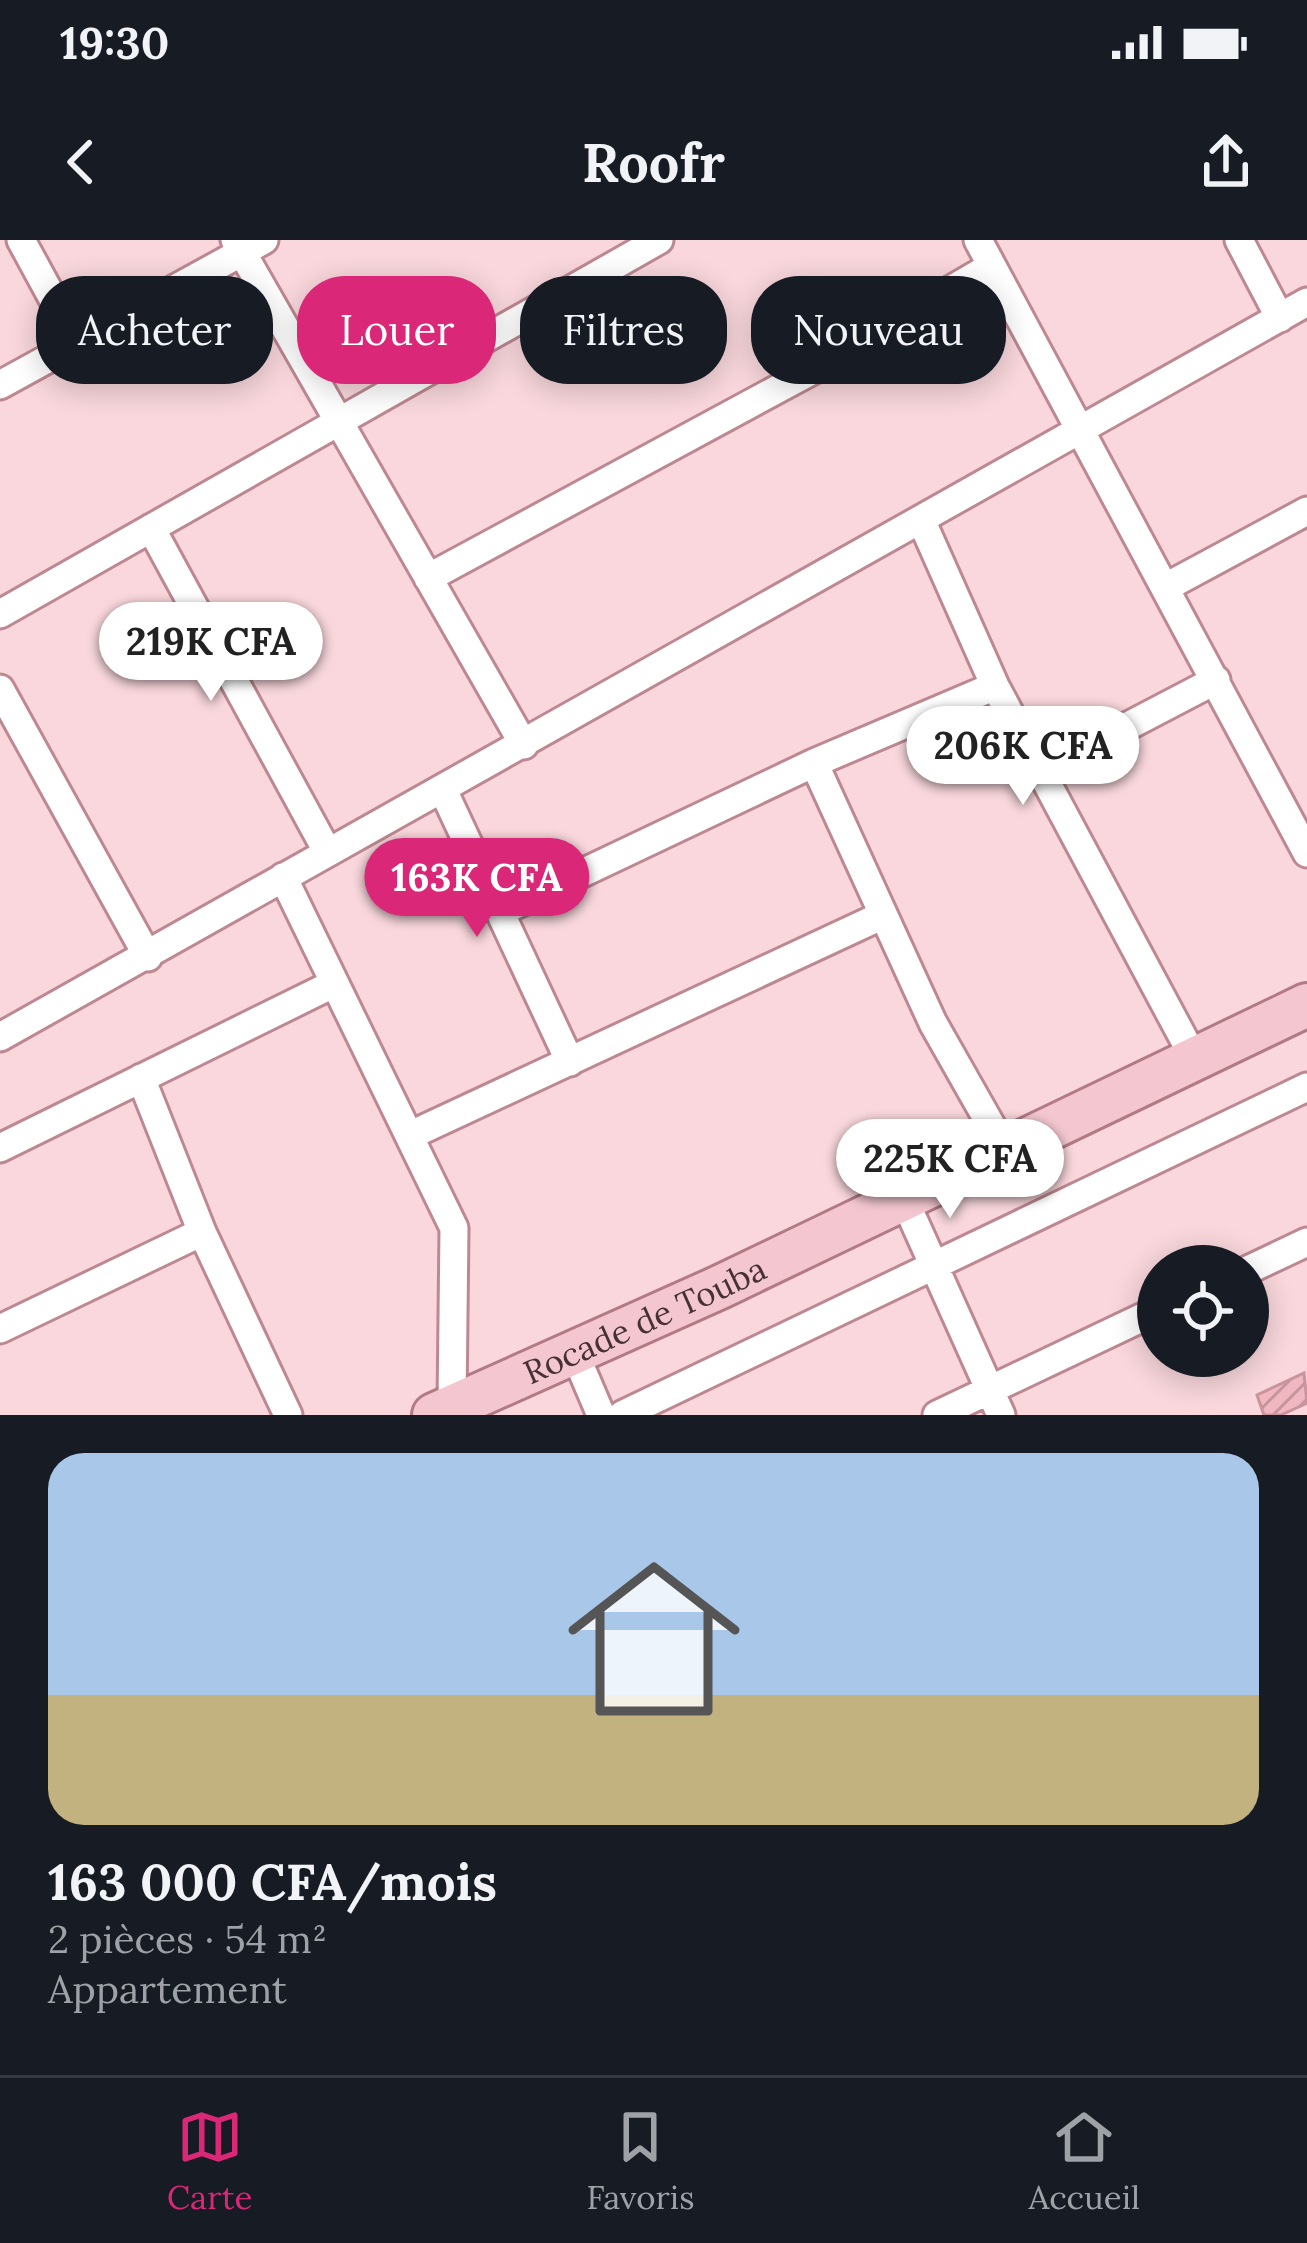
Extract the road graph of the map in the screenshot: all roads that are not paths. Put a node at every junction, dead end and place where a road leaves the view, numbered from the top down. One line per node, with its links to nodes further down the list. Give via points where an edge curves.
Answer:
1 (21, 240): 7 (street)
2 (659, 240): 13 (street)
3 (978, 240): 6 (street)
4 (1239, 240): 10 (street)
5 (247, 244): 8 (street); 13 (street)
6 (992, 266): 14 (street); 18 (street)
7 (41, 276)
8 (192, 276)
9 (1307, 302): 10 (street)
10 (1280, 318): 14 (street)
11 (36, 365): 12 (street)
12 (0, 385)
13 (334, 422): 17 (street); 18 (street)
14 (1084, 431): 16 (street); 19 (street)
15 (1307, 511): 19 (street)
16 (922, 522): 22 (street); 24 (street)
17 (151, 528): 20 (street); 28 (street)
18 (428, 578): 24 (street)
19 (1168, 586): 21 (street)
20 (0, 614)
21 (1216, 680): 26 (street); 29 (street)
22 (994, 686): 25 (street); 26 (street)
23 (0, 689): 33 (street)
24 (524, 745): 27 (street)
25 (814, 763): 31 (street); 32 (street)
26 (1040, 772): 37 (street)
27 (443, 790): 28 (street); 31 (street)
28 (327, 850): 30 (street)
29 (1307, 853)
30 (283, 877): 33 (street); 34 (street)
31 (500, 912): 38 (street)
32 (880, 916): 38 (street); 43 (street)
33 (148, 957): 36 (street)
34 (333, 984): 39 (street); 41 (street)
35 (1307, 1005): 37 (main road, Rocade de Touba)
36 (0, 1037)
37 (1194, 1058): 43 (main road, Rocade de Touba)
38 (570, 1062): 41 (street)
39 (141, 1078): 42 (street); 45 (street)
40 (1307, 1087): 48 (street)
41 (412, 1134): 53 (street, via 454,1228)
42 (0, 1148)
43 (1005, 1150): 44 (main road, Rocade de Touba)
44 (904, 1198): 48 (street); 51 (main road, Rocade de Touba)
45 (202, 1232): 50 (street); 54 (street)
46 (1307, 1241): 47 (street)
47 (1269, 1260)
48 (932, 1264): 52 (street); 56 (street)
49 (1137, 1320): 52 (street)
50 (0, 1329)
51 (575, 1354): 53 (main road, Rocade de Touba); 55 (street)
52 (988, 1389): 57 (street); 58 (street)
53 (443, 1410)
54 (288, 1415)
55 (602, 1415)
56 (622, 1415)
57 (937, 1415)
58 (1001, 1415)

